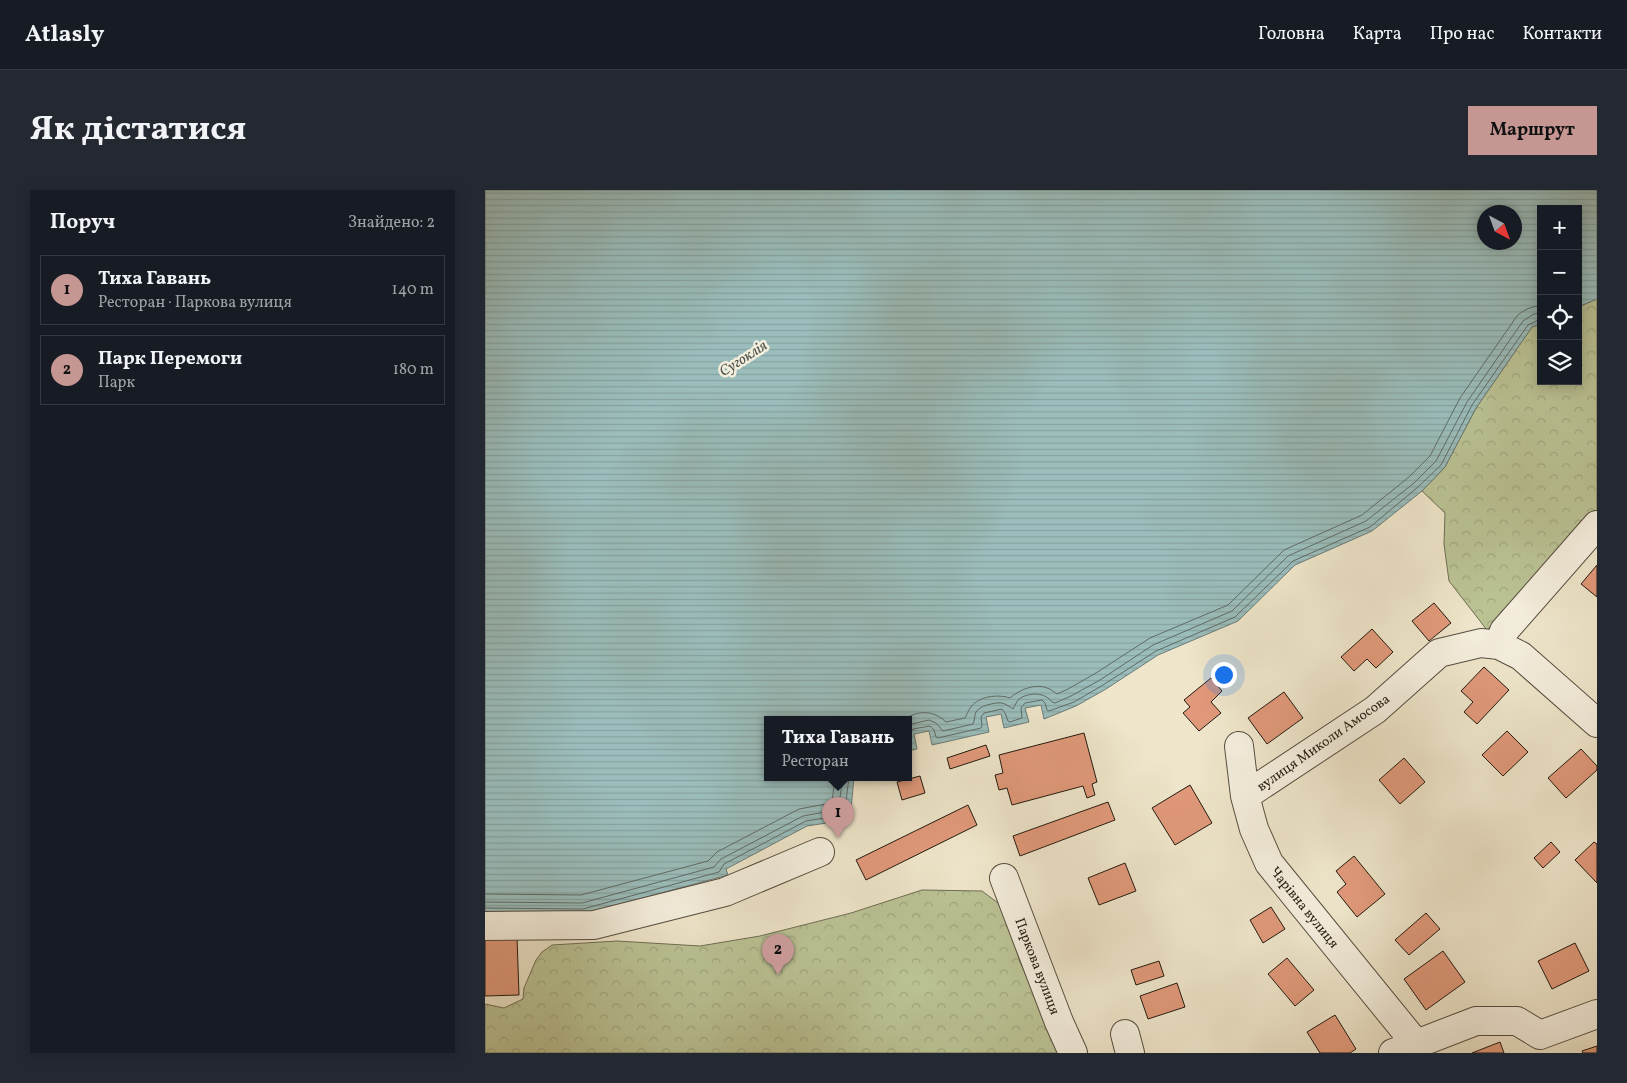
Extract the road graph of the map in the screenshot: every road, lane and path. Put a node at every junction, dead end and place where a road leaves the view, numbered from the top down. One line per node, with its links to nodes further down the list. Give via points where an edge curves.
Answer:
1 (1597, 526): 2 (street, via 1504,631)
2 (1499, 644): 3 (street, via 1521,656); 5 (street, вулиця Миколи Амосова, via 1481,643 1439,653 1375,710)
3 (1597, 723)
4 (1239, 746): 5 (street, Чарівна вулиця)
5 (1245, 796): 11 (street, Чарівна вулиця, via 1269,863)
6 (820, 852): 8 (street, via 725,892 595,925)
7 (1004, 878): 12 (street, Паркова вулиця)
8 (485, 926)
9 (1597, 1014): 10 (street)
10 (1544, 1044): 11 (street, via 1517,1021 1476,1021)
11 (1405, 1049)
12 (1073, 1053)

